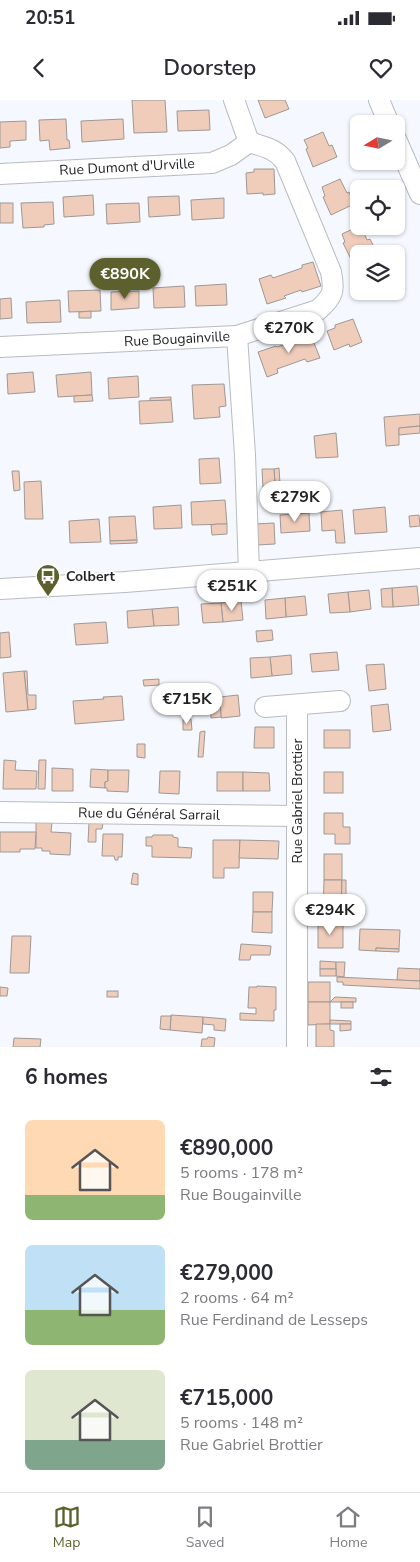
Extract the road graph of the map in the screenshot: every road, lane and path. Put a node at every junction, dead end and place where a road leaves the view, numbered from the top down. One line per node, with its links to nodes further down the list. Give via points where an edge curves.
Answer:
1 (234, 100): 4 (street)
2 (379, 100): 3 (street)
3 (386, 115)
4 (250, 142): 6 (street, Rue Dumont d'Urville, via 212,163); 8 (street, via 279,153 285,161 334,286 328,301 318,310)
5 (405, 160): 7 (street)
6 (0, 174)
7 (420, 194)
8 (237, 336): 9 (street, Rue Bougainville); 11 (street, Rue Bougainville)
9 (0, 347)
10 (420, 558): 11 (street)
11 (249, 572): 12 (street)
12 (0, 589)
13 (340, 701): 14 (street)
14 (297, 704): 15 (street); 17 (street, Rue Gabriel Brottier)
15 (265, 707)
16 (0, 812): 17 (street, Rue du Général Sarrail)
17 (297, 816): 18 (street, Rue Gabriel Brottier)
18 (297, 1047)

